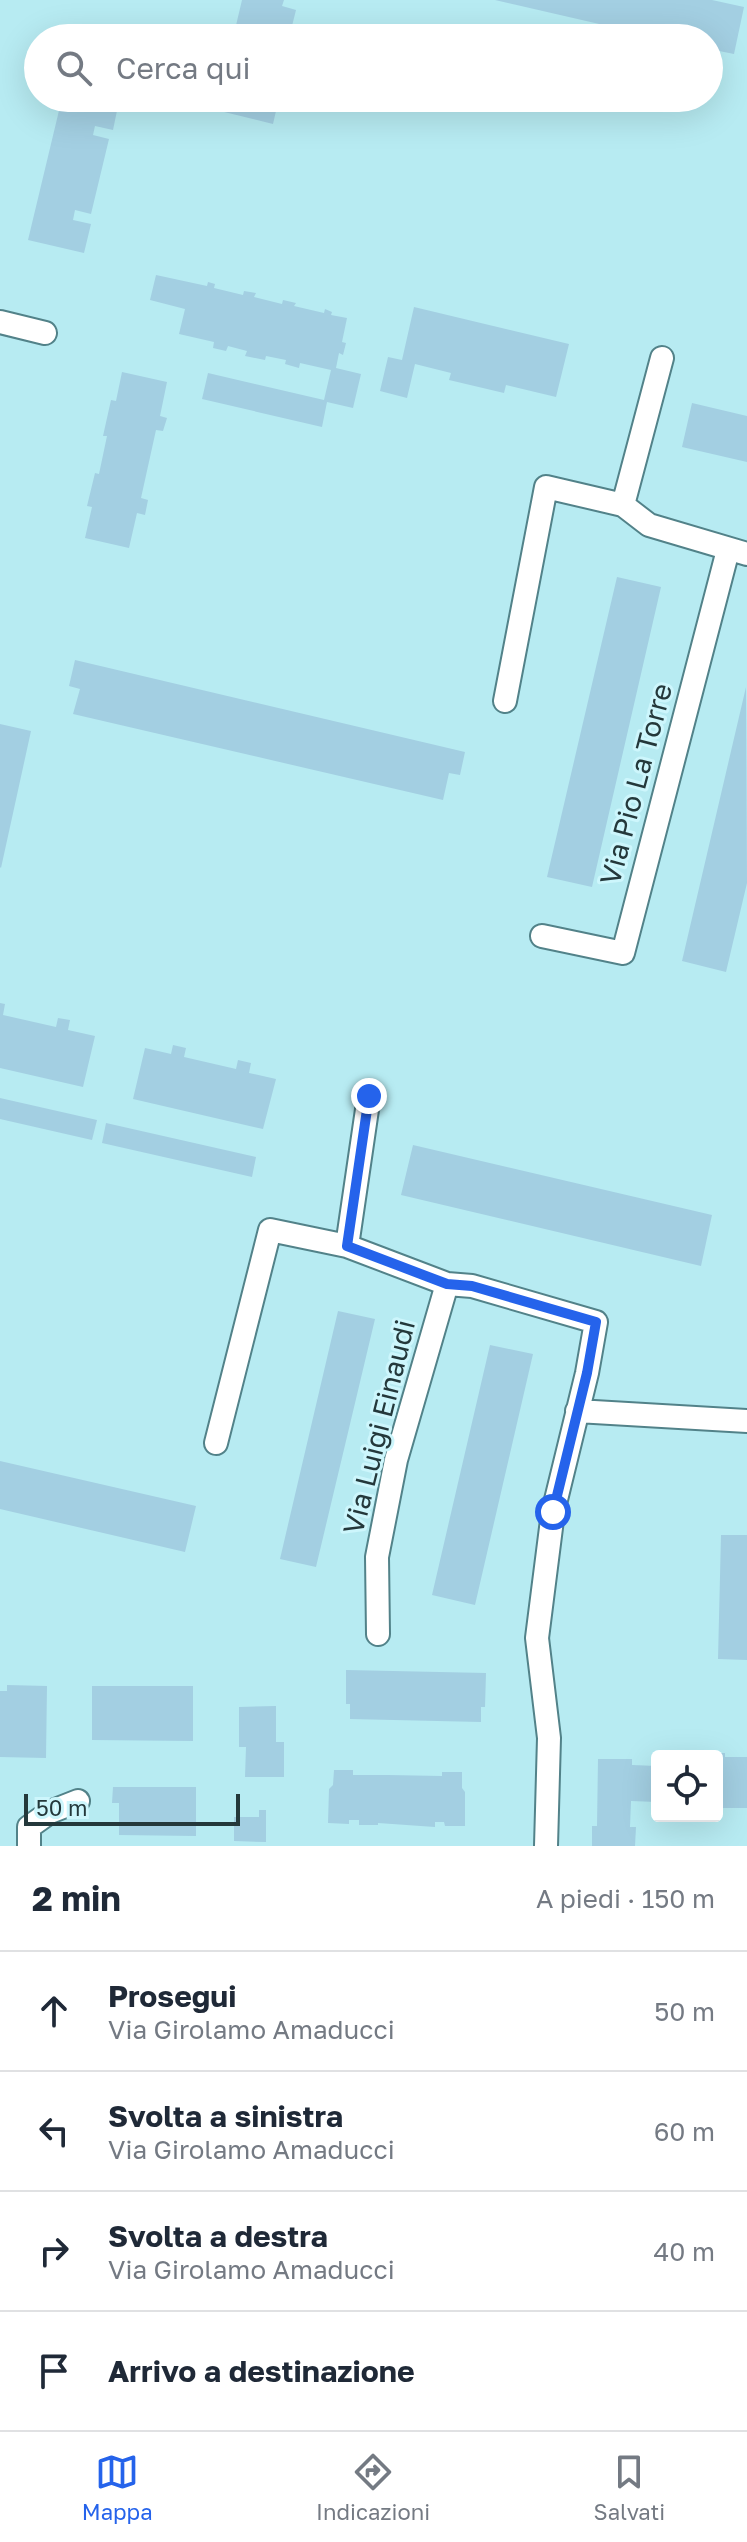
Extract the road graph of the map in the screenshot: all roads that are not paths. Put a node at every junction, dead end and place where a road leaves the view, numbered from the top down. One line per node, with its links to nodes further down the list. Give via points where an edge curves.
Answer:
1 (0, 322): 2 (street)
2 (45, 333)
3 (662, 358): 4 (street)
4 (623, 505): 5 (street, via 649,525); 6 (street, via 546,487)
5 (738, 552): 7 (street, Via Pio La Torre, via 623,953)
6 (505, 701)
7 (542, 936)
8 (369, 1096): 9 (street)
9 (347, 1246): 10 (street); 13 (street, via 270,1230)
10 (447, 1284): 11 (street, via 472,1286 596,1322); 14 (street, Via Luigi Einaudi, via 396,1460 377,1557)
11 (577, 1411): 12 (street); 17 (street, via 553,1512 537,1638 549,1738)
12 (747, 1421)
13 (216, 1443)
14 (378, 1634)
15 (78, 1801): 16 (street, via 29,1827)
16 (29, 1846)
17 (546, 1846)

